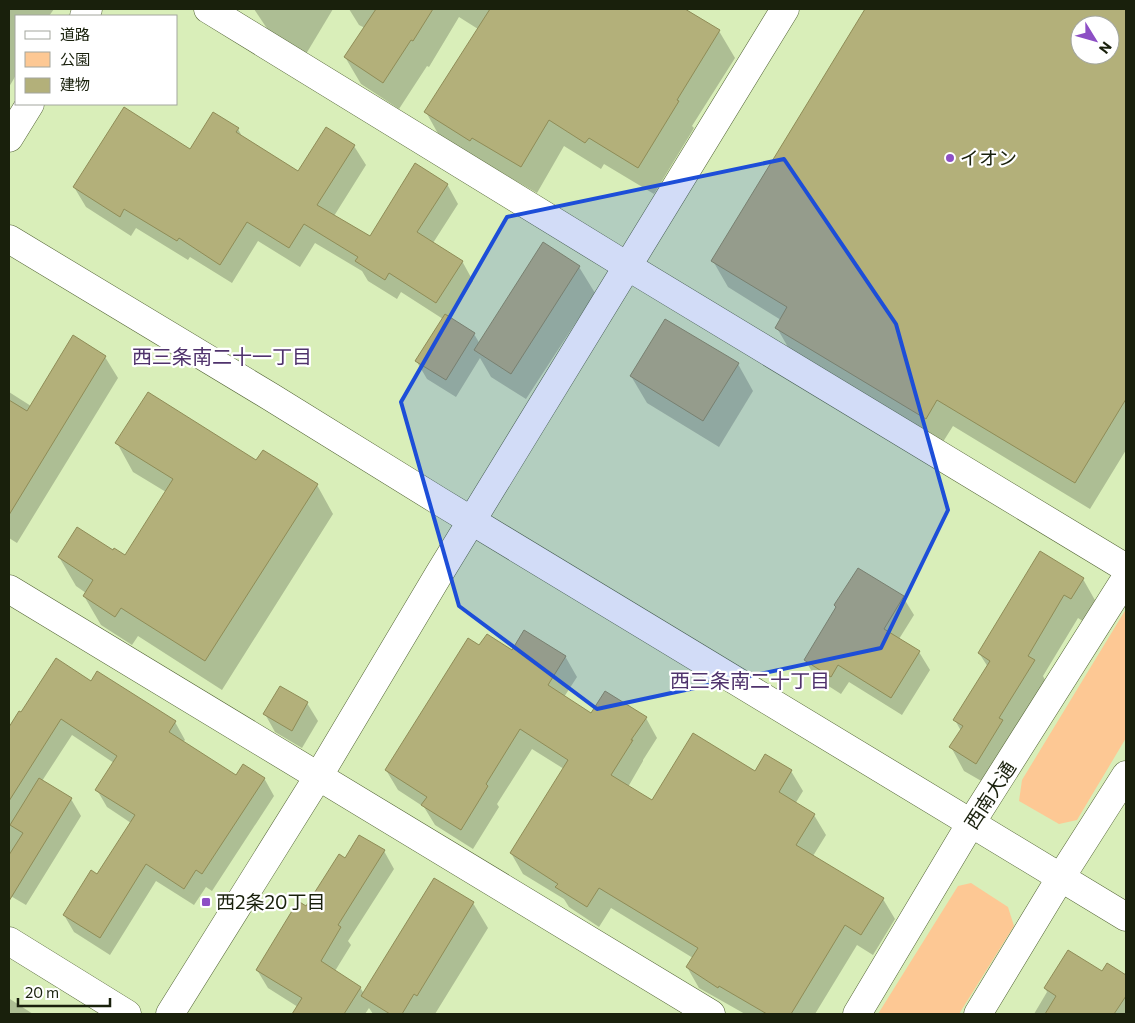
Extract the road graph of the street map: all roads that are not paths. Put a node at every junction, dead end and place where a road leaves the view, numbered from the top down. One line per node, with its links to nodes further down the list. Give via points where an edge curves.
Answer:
1 (208, 9): 6 (street)
2 (784, 9): 6 (street)
3 (29, 105): 4 (street)
4 (9, 138)
5 (9, 239): 7 (street)
6 (627, 266): 7 (street); 8 (street)
7 (471, 520): 12 (street); 13 (street)
8 (1126, 568)
9 (1126, 578): 13 (street, 西南大通)
10 (9, 589): 12 (street)
11 (1126, 775): 14 (street)
12 (318, 777): 18 (street); 19 (street)
13 (971, 824): 14 (street); 20 (street, 西南大通)
14 (1061, 877): 15 (street); 21 (street)
15 (1126, 917)
16 (9, 941): 17 (street)
17 (127, 1014)
18 (170, 1014)
19 (712, 1014)
20 (857, 1014)
21 (978, 1014)

